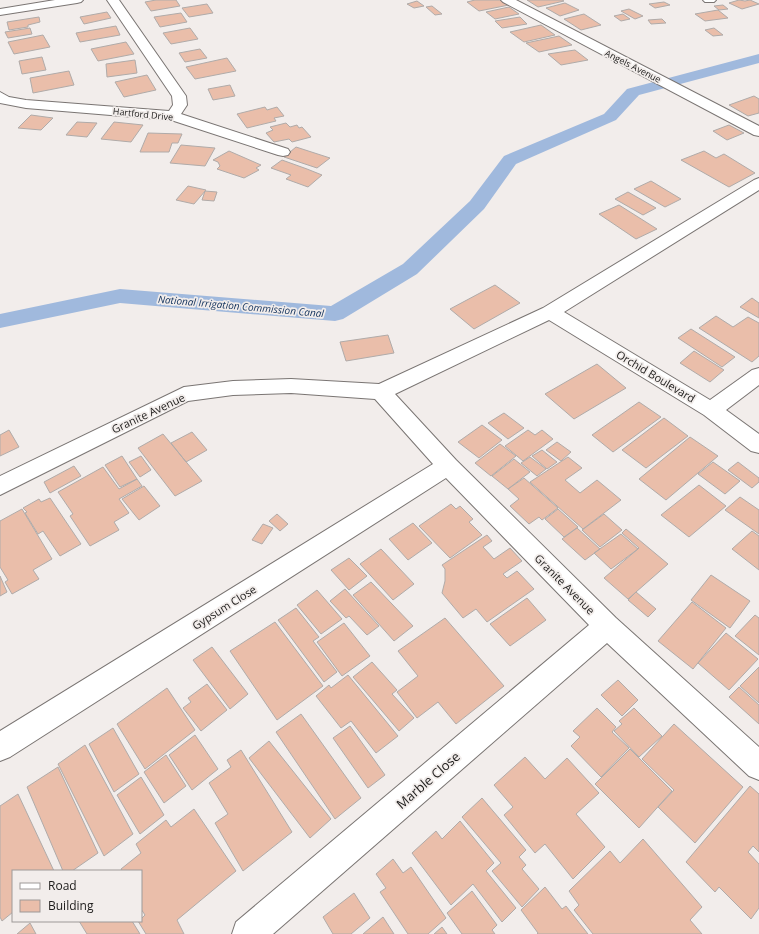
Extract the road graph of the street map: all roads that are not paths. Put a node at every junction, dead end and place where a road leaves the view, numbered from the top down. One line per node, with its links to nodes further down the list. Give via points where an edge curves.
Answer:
1 (77, 0): 4 (street)
2 (113, 0): 6 (street, via 179,96 180,105)
3 (507, 0): 7 (street, Angels Avenue)
4 (0, 12)
5 (0, 96): 6 (street, Hartford Drive, via 5,100 26,104)
6 (173, 116): 8 (street, Hartford Drive)
7 (759, 132)
8 (282, 152)
9 (759, 183): 10 (street)
10 (550, 312): 12 (street, Granite Avenue); 13 (street, Orchid Boulevard)
11 (759, 375): 13 (street)
12 (381, 392): 15 (street, Granite Avenue); 16 (street, Granite Avenue, via 291,386 233,388 184,394)
13 (712, 410): 14 (street, Orchid Boulevard)
14 (759, 445)
15 (448, 466): 17 (street, Granite Avenue); 18 (street, Gypsum Close)
16 (0, 486)
17 (607, 626): 19 (street, Granite Avenue); 20 (street, Marble Close)
18 (0, 747)
19 (759, 766)
20 (248, 934)

